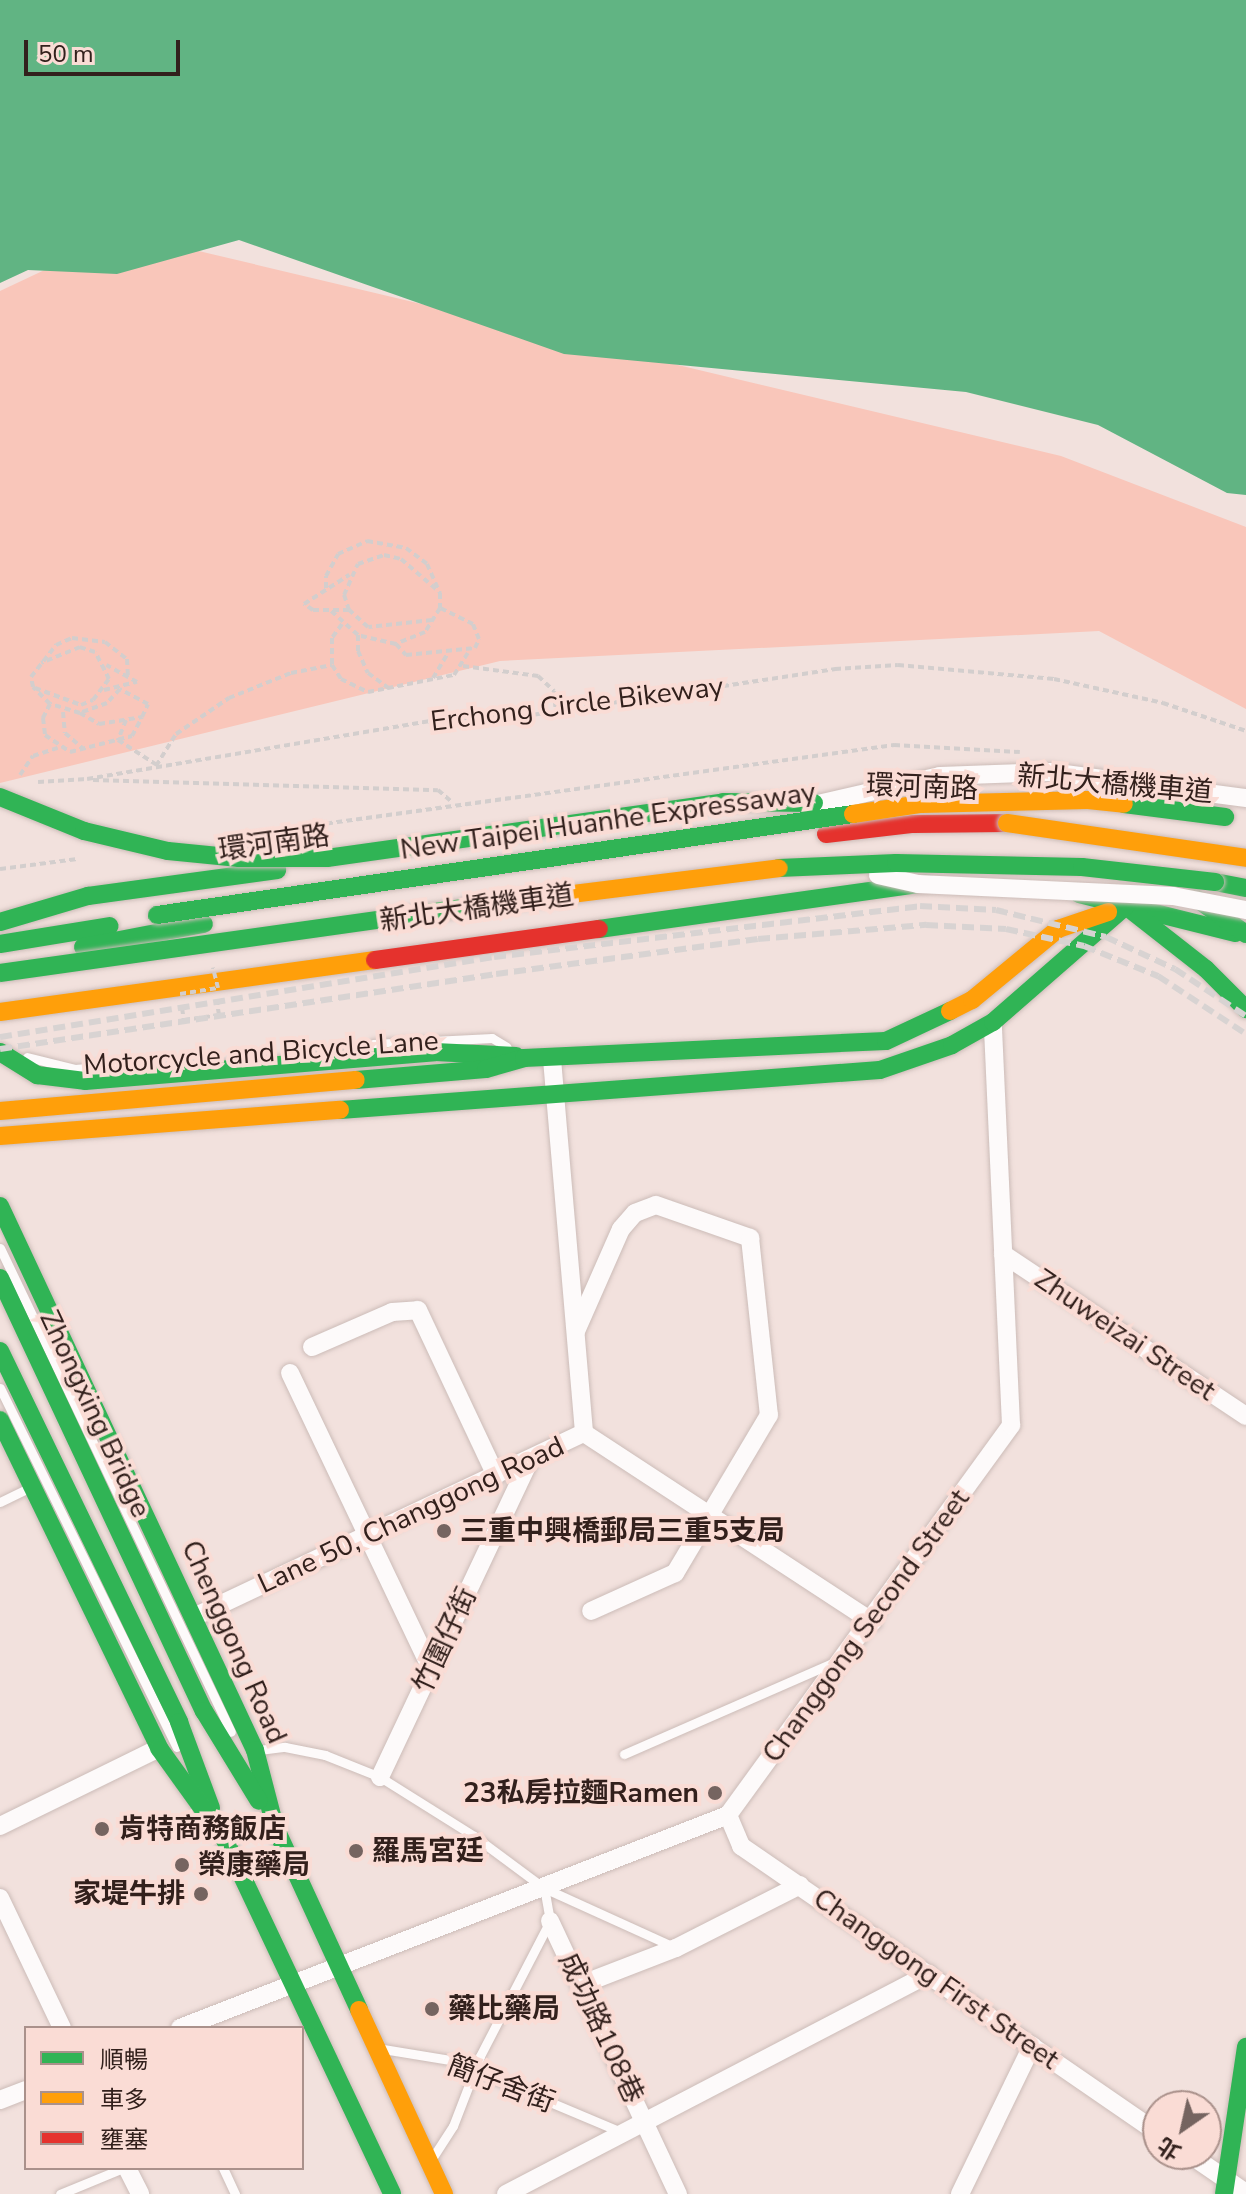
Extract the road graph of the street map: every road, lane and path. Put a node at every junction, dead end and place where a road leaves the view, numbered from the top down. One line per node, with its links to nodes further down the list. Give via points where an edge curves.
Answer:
1 (350, 575): 2 (path); 3 (path, via 358,564 384,555 401,559); 5 (path, via 344,595)
2 (326, 588): 3 (path, via 338,554 367,541 406,548 427,564); 6 (path, via 304,604)
3 (440, 593): 4 (path)
4 (440, 608): 7 (path); 12 (path, via 478,631 479,639)
5 (349, 610): 6 (path); 7 (path, via 368,627 379,629)
6 (331, 611): 8 (path)
7 (435, 619): 10 (path, via 425,632)
8 (342, 624): 9 (path); 14 (path, via 332,638)
9 (358, 635): 10 (path); 20 (path, via 358,651 368,673)
10 (396, 644): 11 (path, via 406,655)
11 (448, 653): 12 (path); 18 (path)
12 (468, 653): 16 (path)
13 (106, 665): 15 (path, via 95,652 80,647); 17 (path); 22 (path, via 109,679)
14 (332, 665): 20 (path, via 354,688); 33 (path, via 291,673 229,698 176,734)
15 (36, 666): 17 (path, via 56,645 92,638 118,650 130,667); 19 (path)
16 (463, 666): 18 (path); 25 (path, via 538,676 554,691)
17 (128, 677): 21 (path, via 137,682)
18 (431, 680): 20 (path)
19 (33, 687): 22 (path, via 81,705); 23 (path)
20 (389, 688)
21 (120, 689): 22 (path); 26 (path, via 107,703); 27 (path, via 148,704)
22 (104, 690)
23 (50, 704): 24 (path); 31 (path, via 43,718 45,735)
24 (63, 712): 26 (path); 32 (path, via 65,733)
25 (556, 712): 29 (path, Erchong Circle Bikeway, via 835,669 937,666 1054,679 1163,703); 33 (path, Erchong Circle Bikeway, via 442,719)
26 (80, 713): 28 (path, via 99,724)
27 (142, 717): 28 (path); 30 (path, via 132,736)
28 (126, 720): 30 (path)
29 (1246, 731)
30 (118, 740): 32 (path); 33 (path)
31 (58, 748): 32 (path); 34 (path, Erchong Circle Bikeway, via 33,756 14,783)
32 (83, 748)
33 (155, 766): 34 (path, Erchong Circle Bikeway)
34 (87, 779): 37 (path, via 438,790)
35 (0, 797): 38 (main road, bridge, via 84,831 168,851 239,858 327,858 723,802)
36 (1246, 798): 47 (street, 新北大橋機車道, bridge, via 1050,772 940,776 818,804 216,901)
37 (453, 803)
38 (921, 804): 39 (main road, New Taipei Huanhe Expressaway, bridge, via 1088,800); 49 (main road, New Taipei Huanhe Expressaway, bridge)
39 (1246, 822)
40 (1007, 823): 41 (main road, bridge, via 1087,820); 42 (main road, bridge); 47 (main road, via 913,824 820,834)
41 (1246, 842)
42 (1246, 858)
43 (1246, 888): 51 (main road, bridge, via 1082,867 896,863 737,870)
44 (1126, 906): 48 (main road); 54 (main road, via 1206,969); 55 (main road, via 1001,873); 56 (main road); 61 (main road, via 1058,929 972,1000 886,1041)
45 (1246, 910): 47 (street, 新北大橋機車道, bridge, via 1173,896 918,884 821,861 226,942)
46 (0, 922): 48 (main road, 環河南路, via 88,896 720,811 973,813 1099,840)
47 (182, 927): 49 (main road, via 119,924); 50 (main road)
48 (1246, 935)
49 (0, 941)
50 (0, 963)
51 (0, 973)
52 (218, 988): 53 (path, bridge)
53 (180, 994)
54 (1246, 1009)
55 (0, 1012)
56 (993, 1022): 62 (main road, via 952,1045 880,1070); 67 (street, Changgong Second Street)
57 (0, 1038): 58 (lane, Motorcycle and Bicycle Lane, via 29,1058 75,1069)
58 (431, 1046): 59 (main road, via 85,1081 37,1075); 60 (main road)
59 (0, 1052)
60 (524, 1058): 61 (main road); 63 (main road, via 486,1069)
61 (552, 1059): 62 (street, Lane 50, Changgong Road)
62 (555, 1095): 64 (main road); 69 (street, Lane 50, Changgong Road)
63 (0, 1111)
64 (0, 1136)
65 (0, 1206): 84 (main road, Chenggong Road)
66 (0, 1248): 88 (lane)
67 (1003, 1254): 74 (street, Zhuweizai Street); 85 (street, Changgong Second Street, via 1011,1425)
68 (0, 1278): 88 (main road, Zhongxing Bridge)
69 (576, 1331): 76 (street, Lane 50, Changgong Road); 81 (street, via 621,1229 635,1213 656,1205 750,1238 769,1415)
70 (312, 1347): 78 (street, via 392,1312 418,1310)
71 (0, 1351): 89 (main road, Zhongxing Bridge)
72 (290, 1373): 82 (street)
73 (0, 1388): 89 (lane)
74 (1246, 1416)
75 (0, 1420): 79 (main road)
76 (584, 1433): 77 (street, Lane 50, Changgong Road); 81 (street, Lane 50, Changgong Road)
77 (530, 1459): 78 (street, Lane 50, Changgong Road); 87 (street, 竹圍仔街)
78 (496, 1476): 82 (street, Lane 50, Changgong Road)
79 (32, 1487): 80 (lane); 90 (main road)
80 (0, 1502)
81 (710, 1515): 83 (street, via 675,1573); 85 (street, Lane 50, Changgong Road)
82 (368, 1536): 84 (street, Lane 50, Changgong Road); 87 (street)
83 (591, 1611)
84 (194, 1617): 91 (main road, Chenggong Road)
85 (873, 1622): 86 (street, Changgong Second Street)
86 (835, 1662): 92 (lane); 94 (street, Changgong Second Street)
87 (431, 1668): 93 (street, 竹圍仔街)
88 (212, 1710): 96 (main road, Zhongxing Bridge)
89 (172, 1725): 97 (main road, Zhongxing Bridge)
90 (159, 1748): 95 (street); 97 (main road)
91 (255, 1750): 93 (lane, via 285,1747 325,1755); 96 (main road, Chenggong Road)
92 (624, 1754)
93 (380, 1777): 99 (lane)
94 (728, 1815): 98 (street, Changgong First Street, via 741,1846); 99 (street)
95 (0, 1826)
96 (275, 1827): 103 (main road, Chenggong Road)
97 (225, 1840): 105 (main road)
98 (800, 1885): 102 (street); 104 (street, Changgong First Street)
99 (544, 1888): 101 (lane); 102 (lane); 103 (street)
100 (0, 1898): 107 (street)
101 (550, 1921): 106 (street, 成功路108巷); 112 (lane)
102 (676, 1948): 106 (street)
103 (339, 1962): 105 (street); 111 (main road, Chenggong Road)
104 (929, 1974): 109 (street, Changgong First Street); 116 (street)
105 (291, 1983): 108 (street); 128 (main road)
106 (580, 1985): 116 (street, 成功路108巷)
107 (61, 2026)
108 (185, 2026)
109 (1032, 2046): 115 (street, Changgong First Street); 132 (street)
110 (1246, 2047): 123 (main road)
111 (377, 2048): 112 (lane, 簡仔舍街, via 450,2060); 118 (main road, Chenggong Road)
112 (475, 2071): 117 (lane, 簡仔舍街); 118 (lane, via 453,2126)
113 (24, 2091): 114 (street)
114 (0, 2100)
115 (1142, 2122)
116 (646, 2124): 117 (street, 成功路108巷); 131 (street)
117 (621, 2132): 130 (street, 成功路108巷)
118 (429, 2163): 129 (main road, Chenggong Road)
119 (120, 2170): 125 (lane)
120 (126, 2170): 126 (street)
121 (224, 2170): 127 (lane)
122 (1206, 2170): 123 (street)
123 (1225, 2187): 124 (street)
124 (1246, 2193)
125 (60, 2194)
126 (140, 2194)
127 (235, 2194)
128 (392, 2194)
129 (444, 2194)
130 (506, 2194)
131 (678, 2194)
132 (960, 2194)

